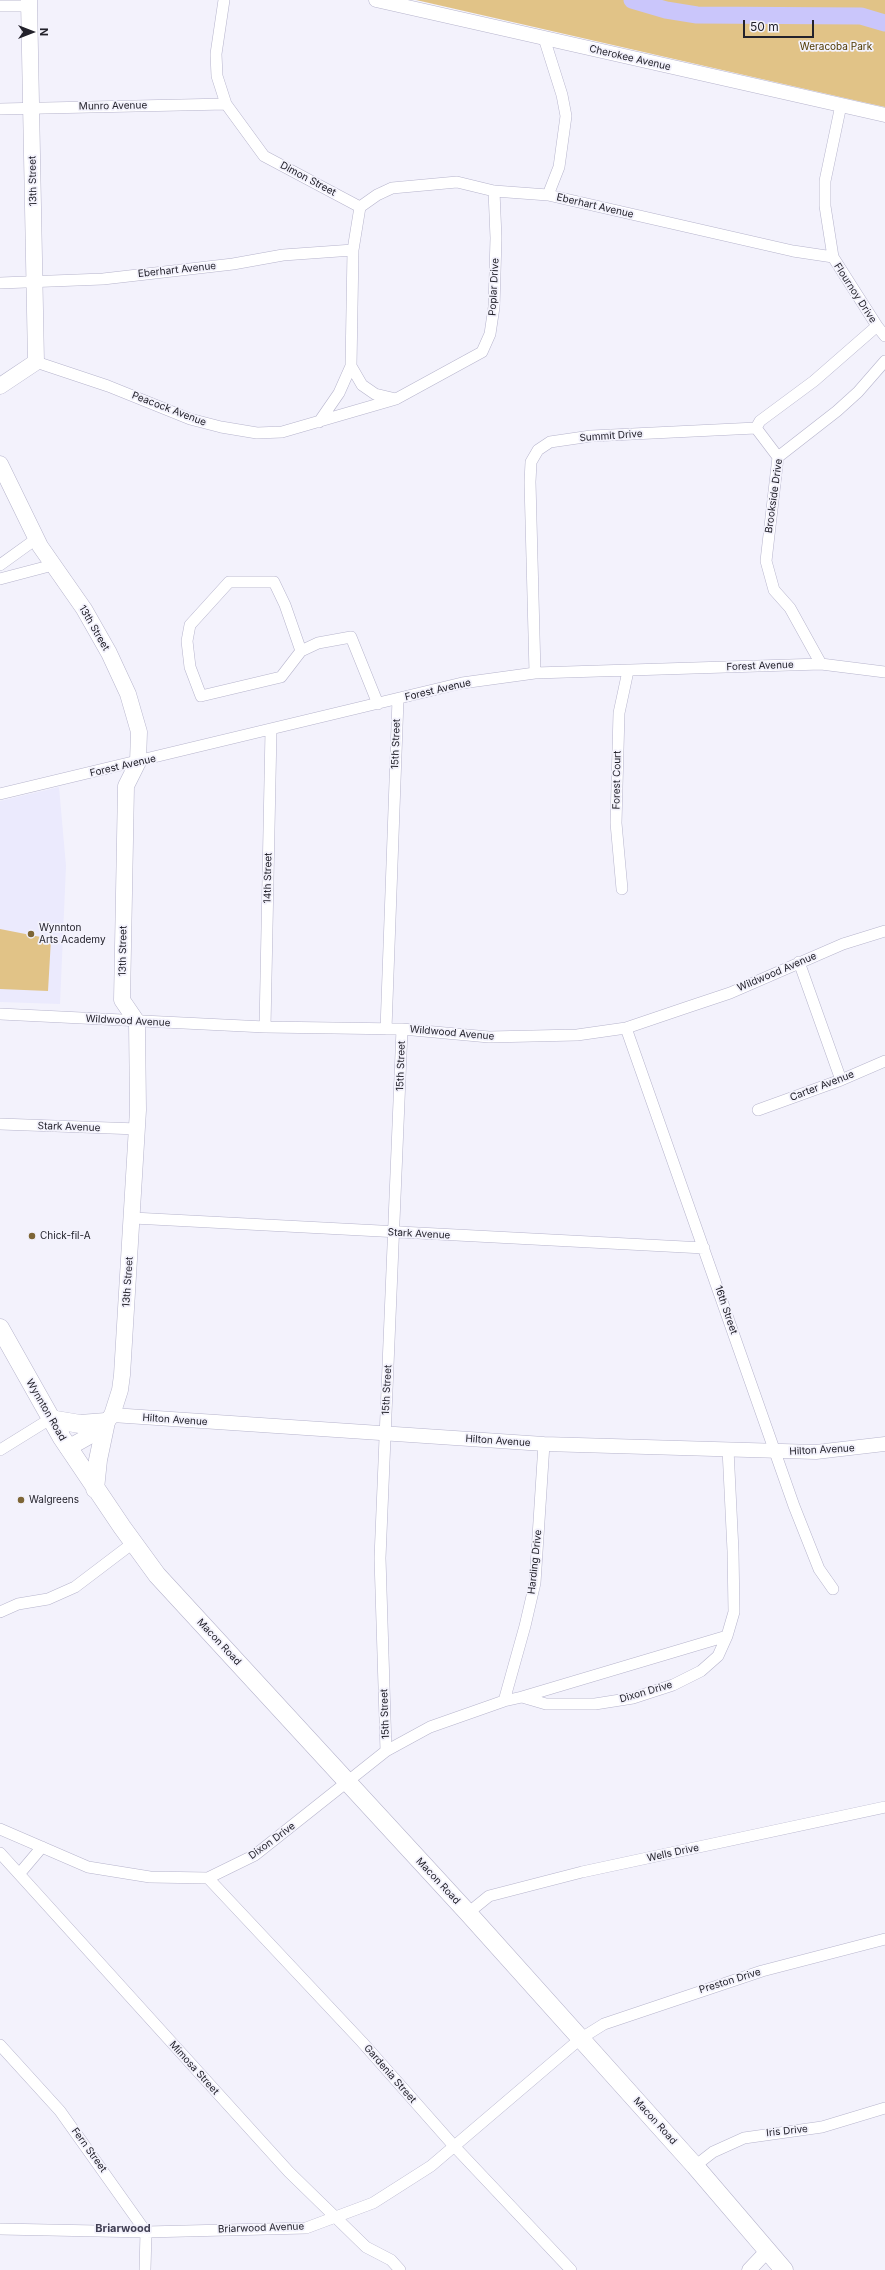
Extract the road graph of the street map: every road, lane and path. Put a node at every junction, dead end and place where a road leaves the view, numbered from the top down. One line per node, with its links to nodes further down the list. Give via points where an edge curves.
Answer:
1 (224, 0): 6 (street, Dimon Street, via 216,69)
2 (376, 0): 5 (street, Cherokee Avenue)
3 (29, 3): 4 (street); 8 (main road, 13th Street)
4 (0, 6)
5 (544, 38): 7 (street, Cherokee Avenue); 12 (street, via 566,116 559,167)
6 (226, 104): 8 (street, Munro Avenue); 13 (street, Dimon Street, via 264,156)
7 (841, 105): 10 (street, Cherokee Avenue); 15 (street, Flournoy Drive, via 825,181 825,206)
8 (32, 108): 9 (street, Munro Avenue); 17 (main road, 13th Street)
9 (0, 109)
10 (885, 115)
11 (494, 191): 12 (street, Eberhart Avenue); 13 (street, Eberhart Avenue, via 457,182 420,184 392,188); 23 (street, Poplar Drive, via 494,292 490,334 482,352)
12 (548, 195): 15 (street, Eberhart Avenue, via 793,251)
13 (360, 207): 14 (street)
14 (353, 250): 17 (street, Eberhart Avenue, via 283,256 103,279); 22 (street)
15 (833, 257): 18 (street, Flournoy Drive)
16 (0, 283): 17 (street, Eberhart Avenue)
17 (34, 283): 20 (main road, 13th Street)
18 (877, 326): 19 (street, Flournoy Drive); 27 (street, via 814,380 760,421)
19 (885, 336)
20 (36, 362): 24 (main road); 26 (street, Peacock Avenue, via 108,386 190,419 220,427 257,433 282,432)
21 (885, 362): 28 (street, Brookside Drive, via 837,412)
22 (351, 366): 25 (street, via 362,385 375,394); 26 (street, via 339,393)
23 (458, 367): 25 (street, Peacock Avenue)
24 (0, 386)
25 (396, 399): 26 (street, Peacock Avenue)
26 (319, 422)
27 (756, 428): 28 (street); 37 (street, Summit Drive, via 592,436 550,442 538,450 530,462)
28 (778, 457): 35 (street, Brookside Drive, via 766,561 774,590 790,608)
29 (0, 464): 30 (main road, 13th Street)
30 (36, 539): 31 (street); 32 (main road, 13th Street)
31 (0, 565)
32 (53, 565): 33 (street); 42 (main road, 13th Street, via 84,609 128,694 139,732)
33 (0, 579)
34 (301, 651): 34 (street, via 281,678 201,696 190,667 187,641 190,625 229,582 274,582); 40 (street, via 318,643 351,637)
35 (820, 664): 36 (street, Forest Avenue); 38 (street, Forest Avenue)
36 (628, 671): 37 (street, Forest Avenue); 44 (street, Forest Court, via 618,713 616,823)
37 (535, 672): 39 (street, Forest Avenue, via 462,683)
38 (885, 672)
39 (398, 699): 40 (street, Forest Avenue); 51 (street, 15th Street)
40 (378, 704): 41 (street, Forest Avenue)
41 (271, 730): 42 (street, Forest Avenue); 49 (street, 14th Street)
42 (138, 762): 43 (street, Forest Avenue); 48 (main road, 13th Street, via 126,786 122,1000)
43 (0, 794)
44 (622, 889)
45 (885, 931): 46 (street, Wildwood Avenue)
46 (799, 962): 50 (street, Wildwood Avenue, via 730,993); 54 (street)
47 (0, 1014): 48 (street, Wildwood Avenue)
48 (137, 1022): 49 (street, Wildwood Avenue); 57 (main road, 13th Street)
49 (265, 1027): 51 (street, Wildwood Avenue)
50 (626, 1028): 52 (street, Wildwood Avenue, via 577,1035 490,1037); 60 (street, 16th Street)
51 (386, 1029): 52 (street, Wildwood Avenue)
52 (402, 1029): 59 (street, 15th Street)
53 (885, 1061): 54 (street, Carter Avenue)
54 (841, 1080): 55 (street, Carter Avenue)
55 (758, 1110)
56 (0, 1124): 57 (street, Stark Avenue)
57 (138, 1129): 58 (main road, 13th Street)
58 (133, 1218): 59 (street, Stark Avenue); 63 (main road, 13th Street, via 122,1375 120,1390)
59 (394, 1233): 60 (street, Stark Avenue); 64 (street, 15th Street)
60 (704, 1248): 70 (street, 16th Street)
61 (0, 1328): 62 (main road, Wynnton Road)
62 (50, 1419): 63 (main road, via 80,1424); 67 (main road, Wynnton Road); 69 (street)
63 (109, 1419): 64 (street, Hilton Avenue); 67 (main road, via 100,1430); 71 (main road, via 98,1460)
64 (385, 1434): 65 (street, Hilton Avenue); 78 (street, 15th Street, via 380,1558)
65 (544, 1444): 68 (street, Hilton Avenue); 77 (street, Harding Drive, via 535,1583 526,1626)
66 (885, 1444): 70 (street, Hilton Avenue, via 816,1452)
67 (68, 1448): 71 (main road, Wynnton Road)
68 (728, 1449): 70 (street, Hilton Avenue); 75 (street, Dixon Drive, via 734,1612)
69 (0, 1450)
70 (774, 1452): 73 (street, 16th Street, via 819,1569)
71 (96, 1489): 72 (main road, Macon Road)
72 (133, 1543): 74 (street, via 76,1586 48,1598 18,1604); 79 (main road, Macon Road, via 178,1598)
73 (833, 1590)
74 (0, 1612)
75 (727, 1636): 76 (street, Dixon Drive); 76 (street, Dixon Drive, via 718,1656 701,1671 674,1685 633,1698 595,1704 546,1704)
76 (522, 1697): 77 (street, Dixon Drive)
77 (504, 1701): 78 (street, Dixon Drive, via 430,1727)
78 (386, 1751): 79 (street, Dixon Drive)
79 (346, 1782): 85 (street, Dixon Drive, via 255,1855); 86 (main road, Macon Road)
80 (885, 1807): 86 (street, Wells Drive, via 582,1872 489,1896)
81 (0, 1829): 82 (street, Dixon Drive)
82 (42, 1846): 84 (street); 85 (street, Dixon Drive, via 88,1866 123,1874 182,1879)
83 (0, 1853): 84 (street, Mimosa Street)
84 (20, 1873): 93 (street, Mimosa Street, via 219,2096)
85 (208, 1878): 91 (street, Gardenia Street, via 362,2042)
86 (468, 1913): 88 (main road, Macon Road)
87 (885, 1939): 88 (street, Preston Drive, via 762,1971 687,1994 604,2024)
88 (580, 2039): 91 (street, Briarwood Avenue); 92 (main road, Macon Road)
89 (0, 2045): 95 (street, Fern Street, via 60,2111)
90 (885, 2108): 92 (street, Iris Drive, via 815,2128 744,2138 714,2152)
91 (454, 2146): 93 (street, Briarwood Avenue, via 431,2166 373,2203); 99 (street, Gardenia Street)
92 (695, 2166): 96 (main road, Macon Road)
93 (334, 2217): 95 (street, Briarwood Avenue, via 306,2228); 98 (street, Mimosa Street, via 366,2247 392,2260)
94 (0, 2229): 95 (street, Briarwood Avenue)
95 (146, 2232): 97 (street)
96 (768, 2250): 100 (street); 101 (main road, Macon Road)
97 (145, 2270)
98 (400, 2270)
99 (571, 2270)
100 (749, 2270)
101 (784, 2270)

